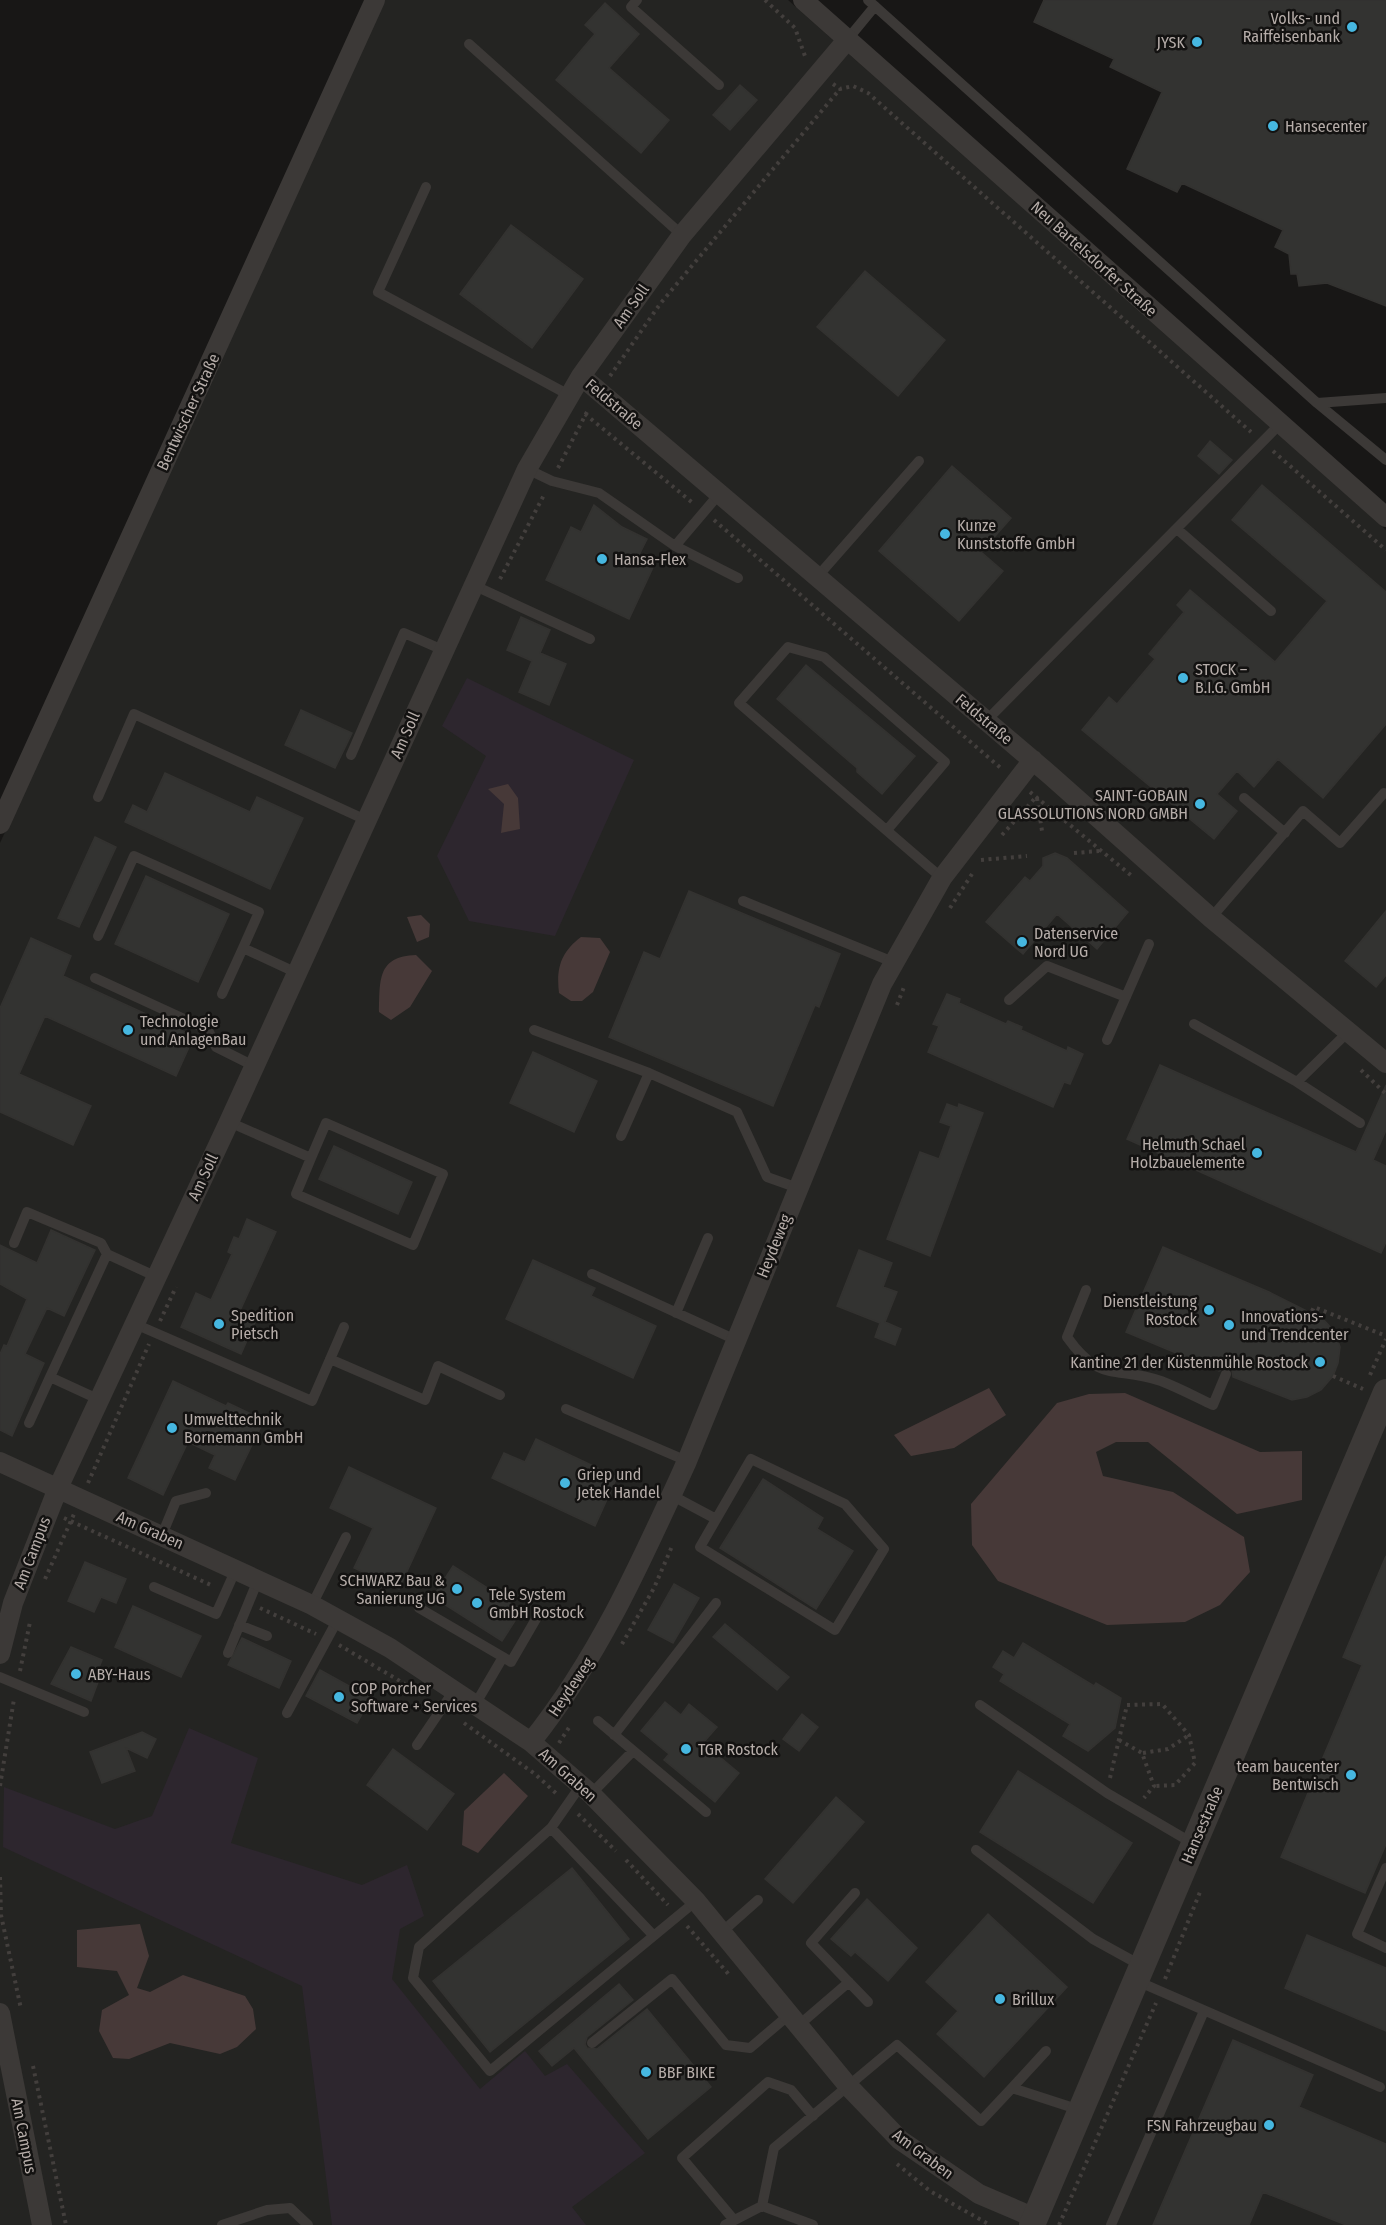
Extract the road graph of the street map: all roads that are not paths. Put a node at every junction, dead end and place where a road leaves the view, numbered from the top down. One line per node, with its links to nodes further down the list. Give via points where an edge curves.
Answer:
1 (375, 0): 35 (street, Bentwischer Straße)
2 (637, 0): 7 (lane, via 631,7)
3 (803, 0): 5 (street, Neu Bartelsdorfer Straße)
4 (871, 3): 5 (lane); 13 (lane)
5 (847, 40): 9 (street, Am Soll); 14 (street, Neu Bartelsdorfer Straße)
6 (469, 44): 9 (lane)
7 (719, 85)
8 (426, 187): 11 (lane, via 378,292)
9 (682, 236): 10 (street, Am Soll)
10 (581, 376): 11 (street, Am Soll); 18 (street, Feldstraße)
11 (569, 395): 17 (street, Am Soll)
12 (1386, 398): 13 (lane)
13 (1317, 403): 15 (lane)
14 (1280, 424): 19 (street, Neu Bartelsdorfer Straße); 20 (lane)
15 (1386, 460)
16 (919, 461): 22 (lane)
17 (527, 469): 21 (lane, via 552,482 599,492); 24 (street, Am Soll)
18 (720, 493): 21 (lane); 22 (street, Feldstraße)
19 (1386, 517)
20 (1177, 529): 25 (lane); 28 (lane)
21 (675, 546): 23 (lane)
22 (818, 576): 28 (street, Feldstraße)
23 (738, 578)
24 (473, 585): 26 (lane); 27 (street, Am Soll)
25 (1271, 611)
26 (590, 639)
27 (443, 650): 29 (lane, via 404,633); 34 (street, Am Soll)
28 (986, 721): 30 (street, Feldstraße)
29 (351, 755)
30 (1033, 760): 38 (street, Heydeweg); 40 (street, Feldstraße)
31 (1384, 793): 37 (lane, via 1340,843 1303,811)
32 (98, 797): 34 (lane, via 134,714)
33 (1245, 798): 37 (lane)
34 (366, 820): 45 (street, Am Soll)
35 (0, 824)
36 (887, 830): 36 (lane, via 739,703 788,647 824,657 945,762); 38 (lane)
37 (1285, 833): 40 (lane)
38 (942, 878): 44 (street, Heydeweg)
39 (743, 901): 44 (lane)
40 (1211, 918): 52 (street, Feldstraße)
41 (98, 936): 43 (lane, via 134,856 259,912)
42 (1149, 944): 48 (lane)
43 (243, 948): 45 (lane); 47 (lane)
44 (893, 962): 62 (street, Heydeweg)
45 (297, 973): 55 (street, Am Soll)
46 (94, 978): 55 (lane, via 208,1030 216,1047)
47 (222, 994)
48 (1126, 997): 49 (lane, via 1047,966); 53 (lane)
49 (1009, 1000)
50 (1194, 1024): 57 (lane)
51 (534, 1030): 56 (lane)
52 (1349, 1030): 54 (street, Feldstraße); 57 (lane)
53 (1107, 1041)
54 (1386, 1063)
55 (254, 1066): 58 (street, Am Soll)
56 (649, 1073): 60 (lane); 62 (lane, via 737,1112 767,1177)
57 (1297, 1082): 59 (lane)
58 (229, 1122): 61 (lane); 67 (street, Am Soll)
59 (1360, 1123)
60 (621, 1136)
61 (312, 1158): 61 (lane, via 296,1194 413,1245 444,1174 326,1123)
62 (798, 1188): 72 (street, Heydeweg)
63 (708, 1238): 69 (lane)
64 (14, 1243): 65 (lane, via 27,1212 101,1243)
65 (107, 1254): 67 (lane); 75 (lane)
66 (592, 1274): 69 (lane)
67 (157, 1277): 70 (street, Am Soll)
68 (1086, 1290): 74 (lane, via 1067,1337 1082,1358 1105,1371 1160,1381 1213,1405)
69 (676, 1312): 72 (lane)
70 (135, 1324): 73 (lane, via 312,1401); 78 (street, Am Soll)
71 (344, 1327): 73 (lane)
72 (736, 1340): 81 (street, Heydeweg)
73 (330, 1359): 76 (lane, via 425,1400 438,1366)
74 (1226, 1374)
75 (50, 1377): 78 (lane); 80 (lane)
76 (500, 1395)
77 (1379, 1399): 116 (street, Hansestraße)
78 (100, 1400): 83 (street, Am Soll)
79 (566, 1409): 81 (lane)
80 (29, 1423)
81 (687, 1461): 85 (street, Heydeweg)
82 (0, 1462): 83 (street, Am Graben)
83 (58, 1488): 87 (street, Am Graben); 100 (street, Am Campus, via 13,1603)
84 (206, 1493): 87 (lane, via 176,1501)
85 (671, 1495): 86 (lane); 110 (street, Heydeweg, via 598,1645)
86 (716, 1519): 86 (lane, via 751,1459 845,1504 884,1549 835,1630 700,1547)
87 (162, 1535): 89 (street, Am Graben)
88 (346, 1537): 93 (lane)
89 (236, 1569): 90 (street, Am Graben); 91 (lane, via 216,1614)
90 (258, 1580): 93 (street, Am Graben); 97 (lane)
91 (154, 1587)
92 (716, 1603): 109 (lane)
93 (312, 1605): 96 (street, Am Graben)
94 (419, 1608): 101 (lane)
95 (540, 1612): 101 (lane, via 511,1662)
96 (338, 1619): 103 (street, Am Graben); 107 (lane)
97 (239, 1625): 98 (lane); 99 (lane)
98 (267, 1636)
99 (228, 1653)
100 (0, 1654)
101 (503, 1657): 104 (lane)
102 (0, 1677): 106 (lane)
103 (455, 1689): 104 (street, Am Graben); 111 (lane)
104 (476, 1703): 110 (street, Am Graben)
105 (980, 1705): 116 (lane, via 1135,1812)
106 (84, 1712)
107 (287, 1713)
108 (598, 1721): 109 (lane)
109 (614, 1735): 112 (lane)
110 (531, 1742): 113 (street, Am Graben)
111 (417, 1745)
112 (633, 1751): 113 (lane); 114 (lane)
113 (586, 1790): 115 (lane); 121 (street, Am Graben)
114 (706, 1812)
115 (551, 1828): 123 (lane); 123 (lane, via 419,1947 413,1978 490,2071)
116 (1194, 1845): 125 (street, Hansestraße)
117 (976, 1850): 125 (lane)
118 (1386, 1868): 124 (lane, via 1357,1934)
119 (855, 1893): 126 (lane, via 811,1943)
120 (758, 1900): 122 (lane)
121 (696, 1901): 122 (street, Am Graben); 123 (lane)
122 (723, 1931): 130 (street, Am Graben)
123 (653, 1935)
124 (1386, 1948)
125 (1140, 1974): 128 (lane); 136 (street, Hansestraße)
126 (849, 1982): 127 (lane); 130 (lane)
127 (868, 2002)
128 (1204, 2010): 134 (lane); 145 (lane)
129 (0, 2013): 141 (street, Am Campus)
130 (794, 2020): 131 (lane, via 750,2048 726,2045 672,1979); 133 (street, Am Graben)
131 (592, 2043)
132 (1046, 2051): 135 (lane)
133 (849, 2087): 135 (lane, via 897,2045 981,2121); 137 (lane); 139 (street, Am Graben, via 900,2140 937,2167)
134 (1380, 2087)
135 (1012, 2088): 136 (lane)
136 (1080, 2110): 139 (street, Hansestraße)
137 (813, 2116): 138 (lane, via 774,2148); 140 (lane, via 791,2090 768,2082 682,2158)
138 (762, 2205): 140 (lane); 144 (lane)
139 (1033, 2221)
140 (729, 2223)
141 (42, 2225)
142 (222, 2225): 143 (lane, via 267,2210 290,2208)
143 (308, 2225)
144 (813, 2225)
145 (1112, 2225)

